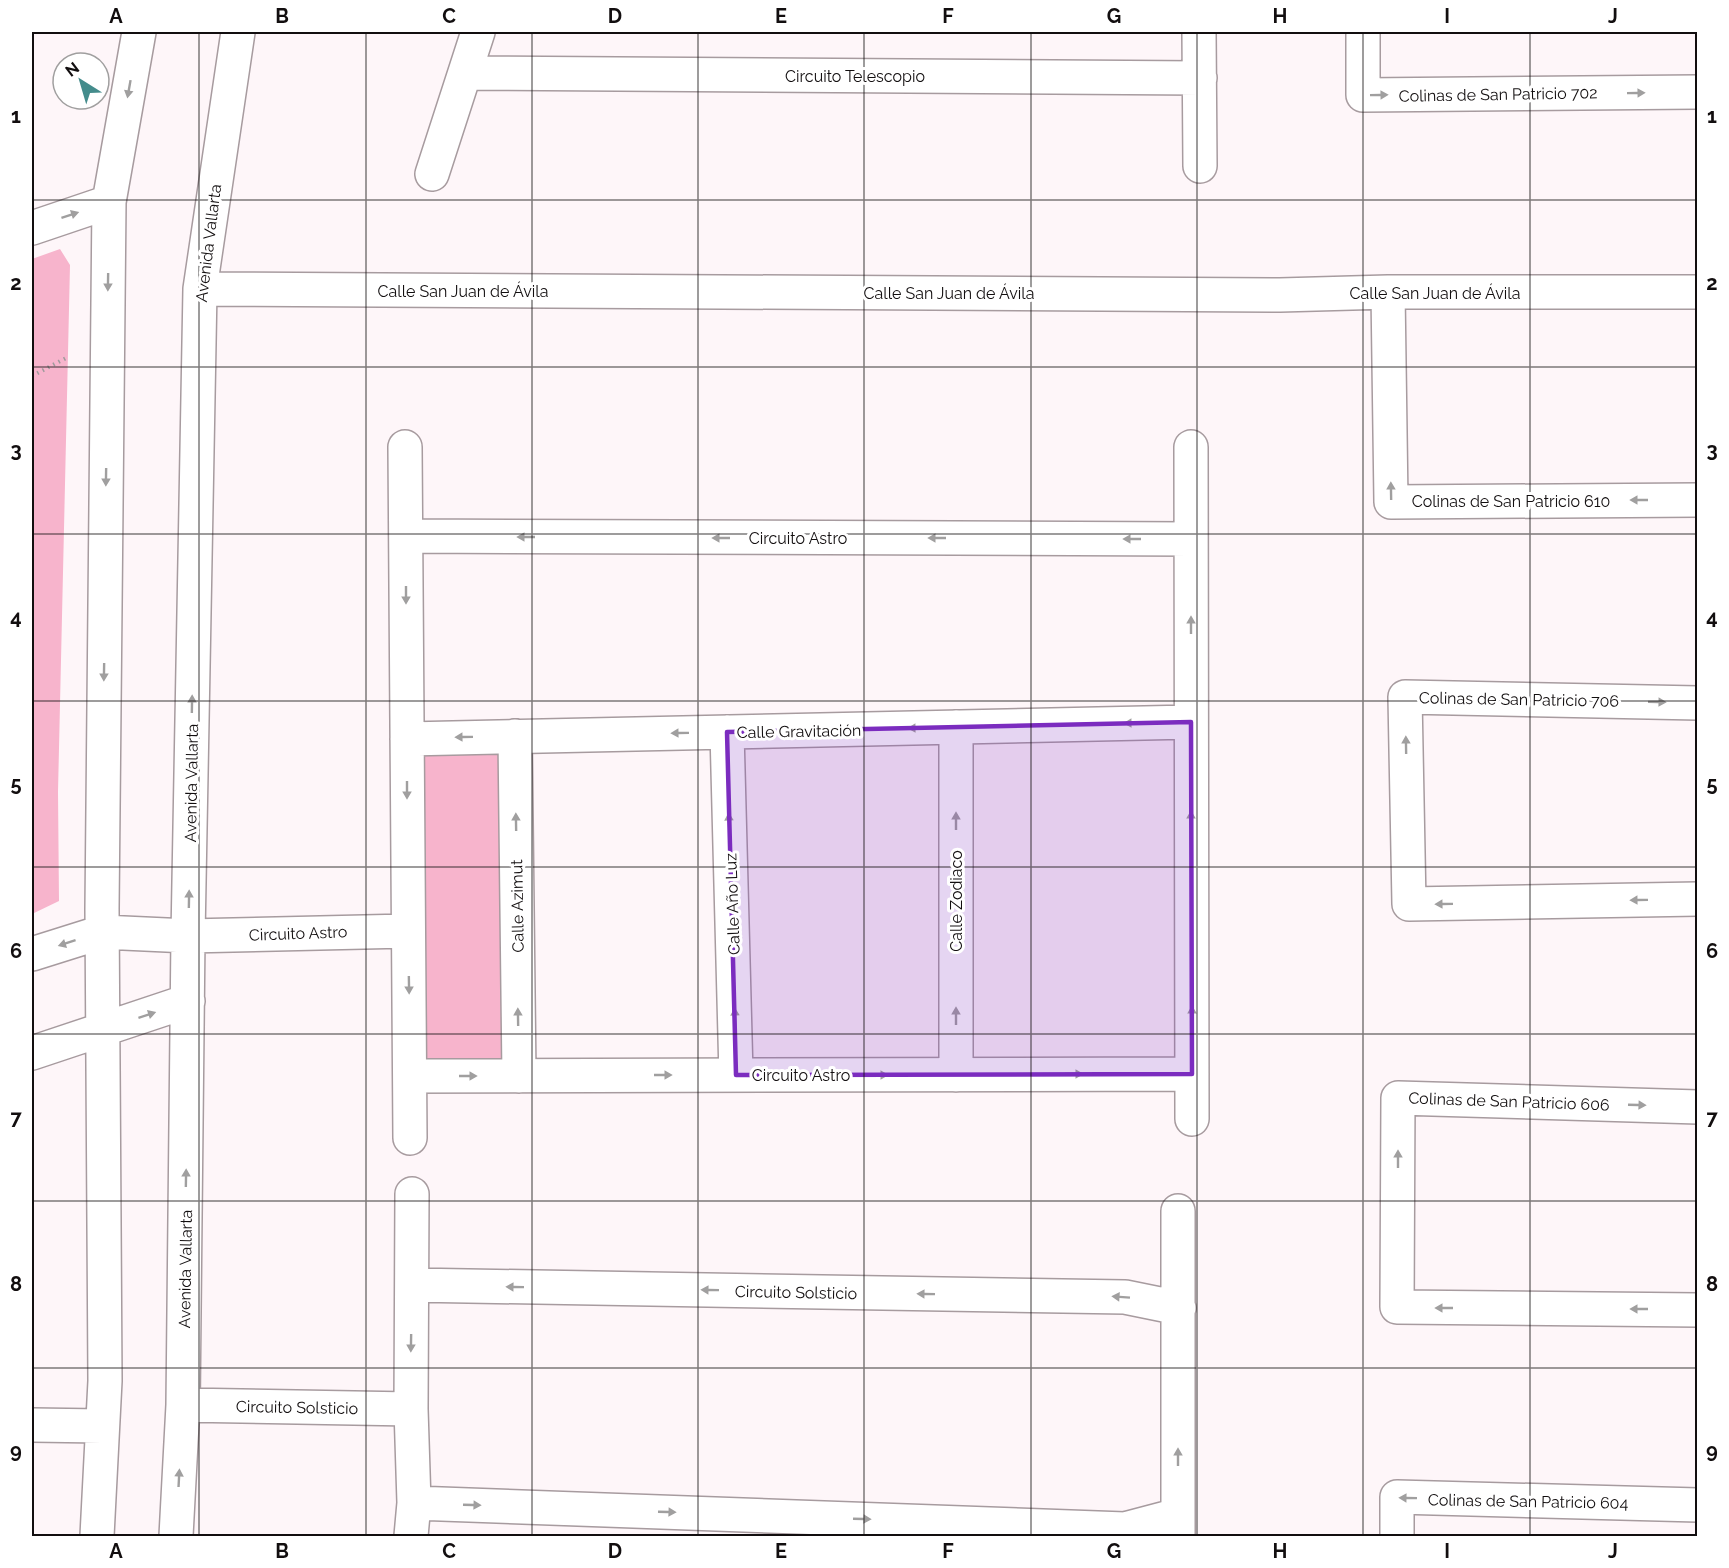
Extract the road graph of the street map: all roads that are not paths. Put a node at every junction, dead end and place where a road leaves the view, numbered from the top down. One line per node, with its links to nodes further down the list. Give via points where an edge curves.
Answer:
1 (139, 32): 11 (street, one-way to 11)
2 (238, 32): 13 (street, Avenida Vallarta)
3 (478, 32): 6 (street)
4 (1199, 32): 7 (street)
5 (1363, 32): 8 (street, Colinas de San Patricio 702, one-way to 8, via 1363,95)
6 (465, 73): 7 (street, Circuito Telescopio); 10 (street)
7 (1200, 78): 9 (street)
8 (1698, 92)
9 (1200, 166)
10 (432, 174)
11 (109, 202): 12 (street, one-way to 11); 29 (street, one-way to 29)
12 (32, 228)
13 (200, 289): 14 (street, Calle San Juan de Ávila, via 1280,295); 30 (street, Avenida Vallarta, one-way to 13)
14 (1388, 292): 15 (street, Calle San Juan de Ávila); 18 (street, Colinas de San Patricio 610, one-way to 14, via 1391,502)
15 (1698, 292)
16 (405, 447): 19 (street)
17 (1191, 447): 20 (street)
18 (1698, 500)
19 (406, 536): 20 (street, Circuito Astro, one-way to 19); 26 (street, one-way to 26)
20 (1191, 539): 22 (street, one-way to 20)
21 (1698, 703): 27 (street, Colinas de San Patricio 706, one-way to 21, via 1409,904 1405,697)
22 (1191, 722): 23 (street, Calle Gravitación, one-way to 23); 35 (street, one-way to 22)
23 (956, 727): 24 (street, Calle Gravitación, one-way to 24); 37 (street, Calle Zodiaco, one-way to 23)
24 (727, 732): 25 (street, Calle Gravitación, one-way to 25); 36 (street, Calle Año Luz, one-way to 24)
25 (515, 736): 26 (street, Calle Gravitación, one-way to 26); 39 (street, Calle Azimut, one-way to 25)
26 (407, 739): 28 (street, one-way to 28)
27 (1698, 899)
28 (408, 930): 30 (street, Circuito Astro); 38 (street, one-way to 38)
29 (102, 932): 30 (street, Circuito Astro); 31 (street, one-way to 31); 33 (street)
30 (188, 936): 32 (street, Avenida Vallarta)
31 (32, 954)
32 (188, 1001): 33 (street, one-way to 32); 48 (street, Avenida Vallarta, one-way to 32)
33 (103, 1029): 34 (street); 51 (street)
34 (32, 1053)
35 (1192, 1074): 37 (street, Circuito Astro, one-way to 35); 41 (street)
36 (736, 1075): 37 (street, Circuito Astro, one-way to 37); 39 (street, Circuito Astro, one-way to 36)
37 (956, 1075)
38 (410, 1076): 39 (street, Circuito Astro, one-way to 39); 42 (street)
39 (519, 1076)
40 (1698, 1107): 47 (street, Colinas de San Patricio 606, one-way to 40, via 1397,1307 1398,1098)
41 (1192, 1119)
42 (410, 1138)
43 (412, 1194): 45 (street)
44 (1178, 1211): 46 (street)
45 (412, 1285): 46 (street, Circuito Solsticio, one-way to 45, via 1125,1297); 49 (street, one-way to 49)
46 (1179, 1308): 54 (street, one-way to 46)
47 (1698, 1310)
48 (183, 1405): 49 (street, Circuito Solsticio); 56 (street, Avenida Vallarta, one-way to 48)
49 (411, 1409): 52 (street)
50 (32, 1425): 51 (street)
51 (102, 1426): 55 (street)
52 (414, 1503): 54 (street, one-way to 54, via 1125,1528); 57 (street)
53 (1698, 1505): 58 (street, Colinas de San Patricio 604, one-way to 58, via 1397,1497)
54 (1178, 1526)
55 (97, 1536)
56 (176, 1536)
57 (411, 1536)
58 (1397, 1536)

